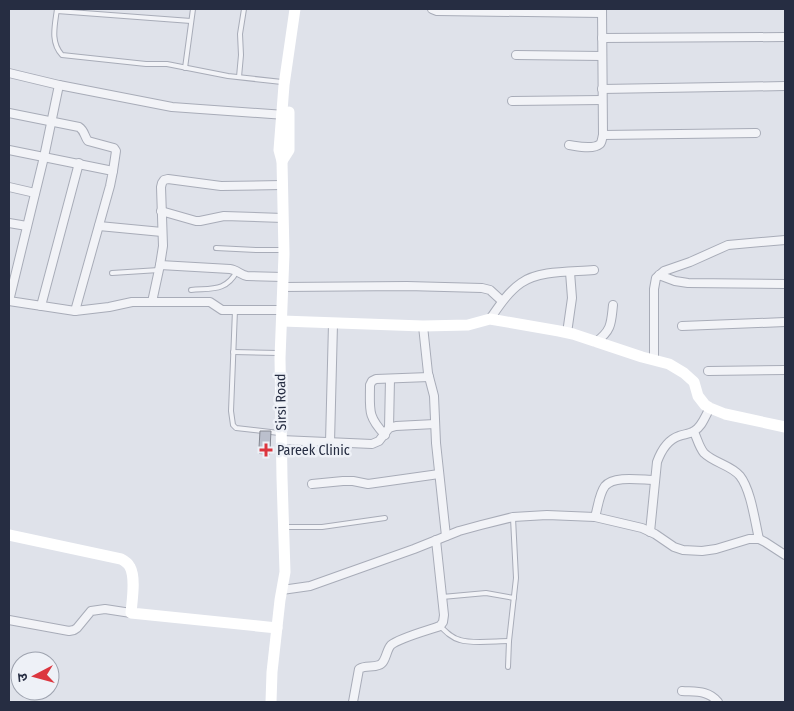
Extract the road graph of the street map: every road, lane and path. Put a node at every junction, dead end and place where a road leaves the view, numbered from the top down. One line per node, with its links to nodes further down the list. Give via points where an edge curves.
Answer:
1 (193, 9): 8 (lane)
2 (244, 9): 15 (lane)
3 (295, 9): 16 (street, Sirsi Road)
4 (302, 9): 23 (street, Sirsi Road)
5 (432, 9): 7 (street)
6 (57, 10): 8 (lane); 13 (lane, via 54,44 62,55)
7 (602, 11): 10 (street)
8 (191, 21): 13 (lane)
9 (785, 37): 10 (street)
10 (602, 38): 12 (street)
11 (516, 55): 12 (street)
12 (602, 56): 19 (street)
13 (185, 68): 15 (lane)
14 (9, 73): 17 (street)
15 (239, 77): 16 (lane)
16 (284, 82): 23 (street, Sirsi Road)
17 (59, 85): 23 (street, via 172,107); 24 (street)
18 (785, 86): 19 (street)
19 (602, 89): 20 (street)
20 (602, 100): 21 (street); 26 (street)
21 (512, 101)
22 (9, 112): 24 (street)
23 (286, 116): 32 (street, Sirsi Road, via 289,150 282,161)
24 (52, 121): 29 (street); 31 (street, via 79,127 88,141 114,148)
25 (756, 133): 26 (street)
26 (603, 136): 27 (street, via 598,145 592,147)
27 (569, 145)
28 (9, 150): 29 (street)
29 (44, 157): 30 (street); 34 (street)
30 (79, 163): 31 (street); 57 (street)
31 (113, 171): 39 (street)
32 (282, 185): 35 (street, via 220,186 168,179 162,183); 36 (street, Sirsi Road)
33 (9, 187): 34 (street)
34 (35, 193): 38 (street)
35 (161, 211): 36 (street, via 196,221 224,216); 40 (street)
36 (283, 218): 43 (street, Sirsi Road)
37 (9, 223): 38 (street)
38 (27, 226): 53 (street)
39 (99, 226): 40 (street); 59 (street)
40 (162, 232): 44 (street)
41 (785, 240): 49 (street, via 728,245 664,270)
42 (216, 248): 43 (lane)
43 (284, 250): 50 (street, Sirsi Road)
44 (160, 268): 46 (street, via 230,268); 48 (lane); 55 (street)
45 (594, 270): 47 (street)
46 (237, 271): 50 (street, via 242,275); 52 (lane, via 231,282 220,287)
47 (570, 272): 54 (street, via 530,278); 66 (street, via 572,298)
48 (112, 273)
49 (659, 275): 51 (street, via 688,283); 70 (street, via 654,289)
50 (283, 282): 54 (street, via 482,288 490,290); 60 (street, Sirsi Road)
51 (785, 284)
52 (190, 290)
53 (9, 301): 57 (street)
54 (502, 301): 61 (street)
55 (152, 302): 58 (street, via 210,302 222,310); 59 (street)
56 (613, 305): 67 (street, via 608,332)
57 (41, 306): 59 (street)
58 (235, 310): 60 (street); 68 (lane)
59 (75, 311)
60 (282, 316): 63 (street); 69 (street, Sirsi Road)
61 (490, 319): 64 (street, via 468,325); 66 (street)
62 (785, 322): 65 (street)
63 (333, 324): 64 (street); 82 (street)
64 (423, 326): 73 (street)
65 (682, 326)
66 (567, 333): 67 (street)
67 (596, 342): 70 (street)
68 (233, 352): 69 (lane); 81 (lane, via 233,425)
69 (281, 354): 81 (street, Sirsi Road)
70 (654, 360): 75 (street, via 675,367 694,382 698,396)
71 (708, 370): 72 (street)
72 (785, 370)
73 (429, 377): 74 (street); 76 (street, via 434,396)
74 (390, 379): 78 (street); 80 (street, via 376,379 370,385 370,411)
75 (710, 408): 77 (street); 79 (street)
76 (435, 424): 78 (street); 83 (street)
77 (785, 426)
78 (389, 428): 80 (street)
79 (694, 432): 84 (street, via 677,436 666,445 657,462); 93 (street, via 710,458 740,476 752,505)
80 (385, 435): 82 (street, via 372,444)
81 (281, 437): 82 (street); 89 (street, Sirsi Road)
82 (330, 442)
83 (439, 474): 85 (street, via 373,483); 92 (street)
84 (655, 480): 87 (street, via 620,479 606,484); 90 (street)
85 (312, 484)
86 (513, 517): 87 (street); 92 (street); 98 (lane)
87 (595, 517): 90 (street)
88 (385, 518): 89 (lane, via 322,527)
89 (283, 527): 96 (street, Sirsi Road, via 285,572)
90 (650, 532): 93 (street, via 683,550 716,549)
91 (9, 535): 99 (street, via 127,562 133,577)
92 (446, 536): 94 (street)
93 (759, 539): 95 (street)
94 (436, 540): 96 (street, via 326,581); 97 (street)
95 (785, 555)
96 (282, 590): 102 (street, Sirsi Road)
97 (442, 597): 98 (lane, via 486,593); 101 (street, via 444,615)
98 (514, 598): 103 (lane)
99 (132, 613): 100 (street, via 105,609 91,611 77,628 69,631); 102 (street)
100 (9, 620)
101 (440, 626): 103 (lane, via 460,640); 107 (street, via 392,644 379,666 359,668)
102 (277, 628): 106 (street, Sirsi Road)
103 (509, 641): 104 (lane)
104 (508, 667)
105 (682, 691): 108 (street, via 706,693)
106 (271, 702)
107 (353, 702)
108 (718, 702)

